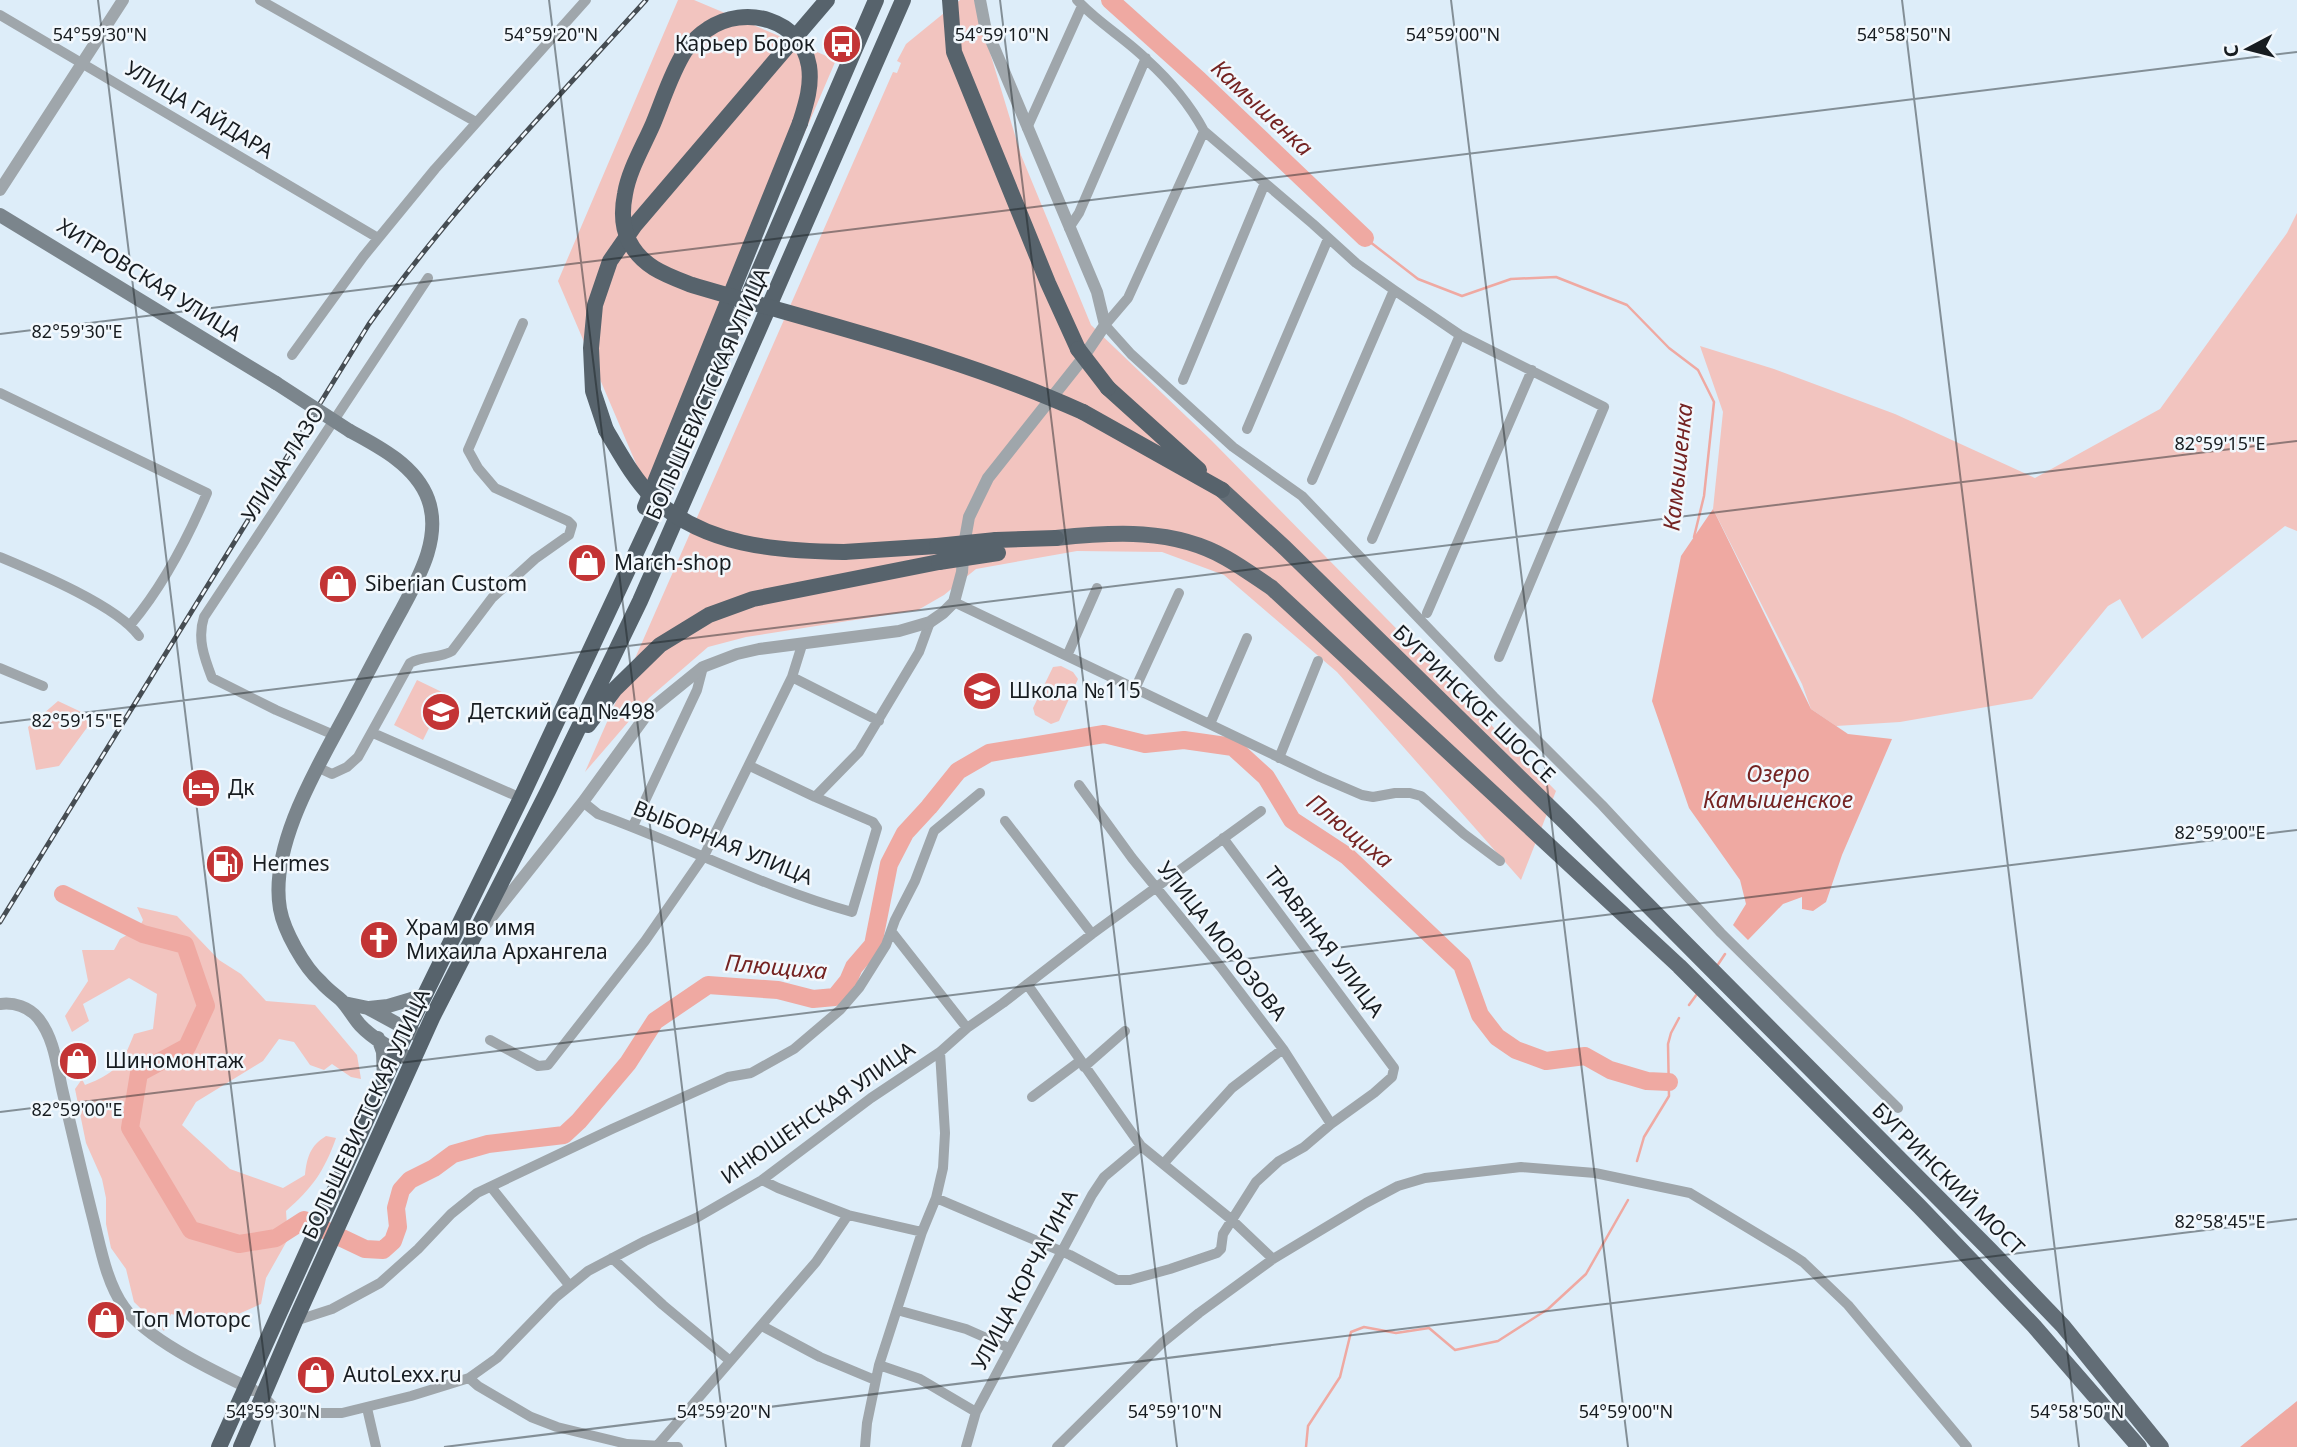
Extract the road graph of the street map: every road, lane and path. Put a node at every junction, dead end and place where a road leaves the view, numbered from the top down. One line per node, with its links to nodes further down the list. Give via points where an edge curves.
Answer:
1 (123, 0): 12 (street)
2 (260, 0): 13 (street)
3 (586, 0): 13 (street)
4 (827, 0): 36 (highway, bridge, via 635,225 610,261 595,305 590,348 593,391 606,430 651,496 685,522 734,541 784,551)
5 (876, 0): 47 (highway, БОЛЬШЕВИСТСКАЯ УЛИЦА)
6 (902, 0): 60 (highway, БОЛЬШЕВИСТСКАЯ УЛИЦА, via 646,589)
7 (950, 0): 33 (highway, bridge, via 954,52 1078,349 1108,388)
8 (980, 0): 14 (street, via 985,26)
9 (1079, 3): 11 (street); 14 (street)
10 (0, 15): 12 (street, УЛИЦА ГАЙДАРА)
11 (1146, 58): 15 (street); 19 (street)
12 (83, 64): 17 (street); 20 (street, УЛИЦА ГАЙДАРА)
13 (476, 122): 20 (street)
14 (1027, 128): 19 (street)
15 (1204, 131): 16 (street); 25 (street, via 1128,299)
16 (1265, 183): 21 (street); 29 (street)
17 (0, 190)
18 (0, 215): 59 (main road, ХИТРОВСКАЯ УЛИЦА, bridge, via 387,453 415,478 427,497 432,523 429,549)
19 (1069, 228): 25 (street, via 1097,292)
20 (378, 238): 27 (street)
21 (1328, 239): 23 (street); 31 (street)
22 (428, 278): 59 (street, УЛИЦА ЛАЗО, via 199,631 212,678)
23 (1394, 290): 26 (street); 32 (street)
24 (523, 323): 58 (street, via 468,450 495,488 568,521 572,525 569,535 492,598 452,651 410,663)
25 (1105, 325): 40 (street, via 988,478 969,517); 98 (street, via 1233,447 1302,496 1721,933)
26 (1460, 335): 28 (street); 35 (street)
27 (292, 355)
28 (1532, 370): 41 (street); 49 (street, via 1604,407)
29 (1183, 380)
30 (0, 393): 43 (street, via 207,493 155,595)
31 (1247, 429)
32 (1312, 481)
33 (1222, 491): 47 (highway, bridge, via 1083,412 1030,388 1004,380 692,285 659,273 637,253 623,224 625,191 635,165 685,51 708,28 739,17 753,16 781,25 796,37 805,52 808,97 800,123 661,466); 79 (main road, БУГРИНСКОЕ ШОССЕ)
34 (1056, 538): 36 (highway); 133 (main road, via 1132,533 1181,540 1224,557 1272,588 1679,965 2034,1326)
35 (1372, 539)
36 (997, 547): 60 (highway, bridge, via 753,599 709,615 660,645 633,671)
37 (0, 557): 43 (street)
38 (1097, 588): 48 (street)
39 (1179, 593): 55 (street)
40 (954, 602): 42 (street); 48 (street)
41 (1427, 612)
42 (930, 622): 46 (street); 56 (street, via 919,652)
43 (131, 624): 44 (street)
44 (139, 636)
45 (1247, 638): 57 (street)
46 (802, 645): 51 (street, via 759,649); 53 (street)
47 (589, 653): 67 (highway, БОЛЬШЕВИСТСКАЯ УЛИЦА)
48 (1067, 656): 55 (street)
49 (1499, 657)
50 (1318, 661): 61 (street)
51 (703, 667): 68 (street, via 650,710); 71 (street, via 697,690)
52 (0, 668): 54 (street)
53 (792, 677): 56 (street); 62 (street)
54 (43, 686)
55 (1135, 689): 57 (street)
56 (879, 721): 66 (street, via 859,752)
57 (1210, 724): 61 (street)
58 (373, 733): 63 (street, via 347,767 332,774); 67 (street)
59 (334, 735): 63 (main road, ХИТРОВСКАЯ УЛИЦА)
60 (564, 758): 78 (highway, БОЛЬШЕВИСТСКАЯ УЛИЦА)
61 (1279, 758): 74 (street, via 1373,797 1395,793 1421,796)
62 (750, 766): 66 (street); 73 (street)
63 (317, 767): 82 (main road, ХИТРОВСКАЯ УЛИЦА, via 292,826 277,886 280,910 293,942 317,978)
64 (1079, 785): 75 (street, УЛИЦА МОРОЗОВА)
65 (980, 793): 76 (street, via 934,831)
66 (815, 797): 73 (street, ВЫБОРНАЯ УЛИЦА, via 873,822 877,828 852,912 808,900)
67 (521, 798): 81 (highway, БОЛЬШЕВИСТСКАЯ УЛИЦА)
68 (583, 802): 71 (street, ВЫБОРНАЯ УЛИЦА, via 598,814); 78 (street)
69 (1261, 811): 72 (street, ИНЮШЕНСКАЯ УЛИЦА)
70 (1005, 821): 77 (street)
71 (633, 827): 73 (street, ВЫБОРНАЯ УЛИЦА)
72 (1223, 838): 75 (street, ИНЮШЕНСКАЯ УЛИЦА); 99 (street, ТРАВЯНАЯ УЛИЦА, via 1394,1068 1392,1077)
73 (704, 856): 90 (street, via 645,941 548,1065 538,1066)
74 (1500, 861)
75 (1156, 888): 77 (street, ИНЮШЕНСКАЯ УЛИЦА); 91 (street, УЛИЦА МОРОЗОВА)
76 (891, 931): 85 (street); 103 (street, via 859,988 833,1016 769,1065 728,1077)
77 (1092, 934): 80 (street, ИНЮШЕНСКАЯ УЛИЦА)
78 (473, 940): 89 (highway, БОЛЬШЕВИСТСКАЯ УЛИЦА)
79 (1692, 952): 134 (main road, БУГРИНСКИЙ МОСТ, via 2045,1307)
80 (1027, 984): 85 (street, ИНЮШЕНСКАЯ УЛИЦА); 95 (street)
81 (425, 995): 84 (main road); 86 (highway, БОЛЬШЕВИСТСКАЯ УЛИЦА)
82 (344, 1003): 84 (main road); 88 (main road, ХИТРОВСКАЯ УЛИЦА)
83 (0, 1004): 120 (street, via 18,1004 35,1015 52,1045 102,1253 126,1310 143,1328)
84 (368, 1008): 86 (main road)
85 (967, 1028): 93 (street, ИНЮШЕНСКАЯ УЛИЦА)
86 (408, 1029): 89 (main road); 92 (highway, БОЛЬШЕВИСТСКАЯ УЛИЦА)
87 (1125, 1031): 95 (street)
88 (377, 1038): 92 (main road, ХИТРОВСКАЯ УЛИЦА); 96 (main road, via 383,1052)
89 (423, 1038): 94 (highway, БОЛЬШЕВИСТСКАЯ УЛИЦА)
90 (490, 1040)
91 (1283, 1049): 99 (street, УЛИЦА МОРОЗОВА); 101 (street, via 1232,1088)
92 (397, 1052): 94 (main road, ХИТРОВСКАЯ УЛИЦА); 96 (highway, БОЛЬШЕВИСТСКАЯ УЛИЦА)
93 (940, 1052): 102 (street, ИНЮШЕНСКАЯ УЛИЦА); 104 (street, via 945,1133)
94 (413, 1060): 113 (highway, БОЛЬШЕВИСТСКАЯ УЛИЦА)
95 (1082, 1064): 97 (street); 100 (street)
96 (384, 1080): 120 (highway, БОЛЬШЕВИСТСКАЯ УЛИЦА)
97 (1032, 1097)
98 (1898, 1108)
99 (1331, 1124): 106 (street, via 1256,1182)
100 (1141, 1146): 101 (street); 108 (street, УЛИЦА КОРЧАГИНА, via 1104,1177)
101 (1164, 1163): 106 (street)
102 (762, 1180): 105 (street); 109 (street, ИНЮШЕНСКАЯ УЛИЦА)
103 (491, 1187): 111 (street); 113 (street, via 451,1214 380,1283 332,1309)
104 (936, 1198): 107 (street); 108 (street)
105 (848, 1215): 107 (street); 114 (street)
106 (1232, 1220): 108 (street, via 1217,1253 1130,1280 1117,1280); 110 (street)
107 (922, 1232): 112 (street)
108 (1060, 1252): 115 (street, УЛИЦА КОРЧАГИНА)
109 (612, 1258): 111 (street, ИНЮШЕНСКАЯ УЛИЦА); 116 (street)
110 (1273, 1259): 131 (street, via 1162,1343); 132 (street, via 1366,1203 1425,1178 1521,1167 1595,1173 1690,1193 1803,1262 1848,1305)
111 (569, 1285): 118 (street, ИНЮШЕНСКАЯ УЛИЦА, via 497,1358)
112 (897, 1310): 115 (street, via 966,1329); 117 (street)
113 (295, 1321): 121 (highway, БОЛЬШЕВИСТСКАЯ УЛИЦА)
114 (762, 1326): 116 (street); 119 (street)
115 (1009, 1348): 123 (street, УЛИЦА КОРЧАГИНА)
116 (729, 1360): 124 (street)
117 (879, 1365): 119 (street); 123 (street, via 920,1379)
118 (469, 1378): 122 (street, ИНЮШЕНСКАЯ УЛИЦА); 124 (street, via 522,1412 557,1427 627,1444)
119 (875, 1380): 129 (street)
120 (246, 1387): 121 (street); 125 (highway, БОЛЬШЕВИСТСКАЯ УЛИЦА)
121 (263, 1395): 122 (street, ИНЮШЕНСКАЯ УЛИЦА, via 276,1409 290,1413); 126 (highway, БОЛЬШЕВИСТСКАЯ УЛИЦА)
122 (367, 1408): 127 (street)
123 (976, 1412): 130 (street, УЛИЦА КОРЧАГИНА)
124 (656, 1446): 128 (street)
125 (219, 1447)
126 (241, 1447)
127 (376, 1447)
128 (678, 1447)
129 (865, 1447)
130 (966, 1447)
131 (1057, 1447)
132 (1967, 1447)
133 (2139, 1447)
134 (2161, 1447)

